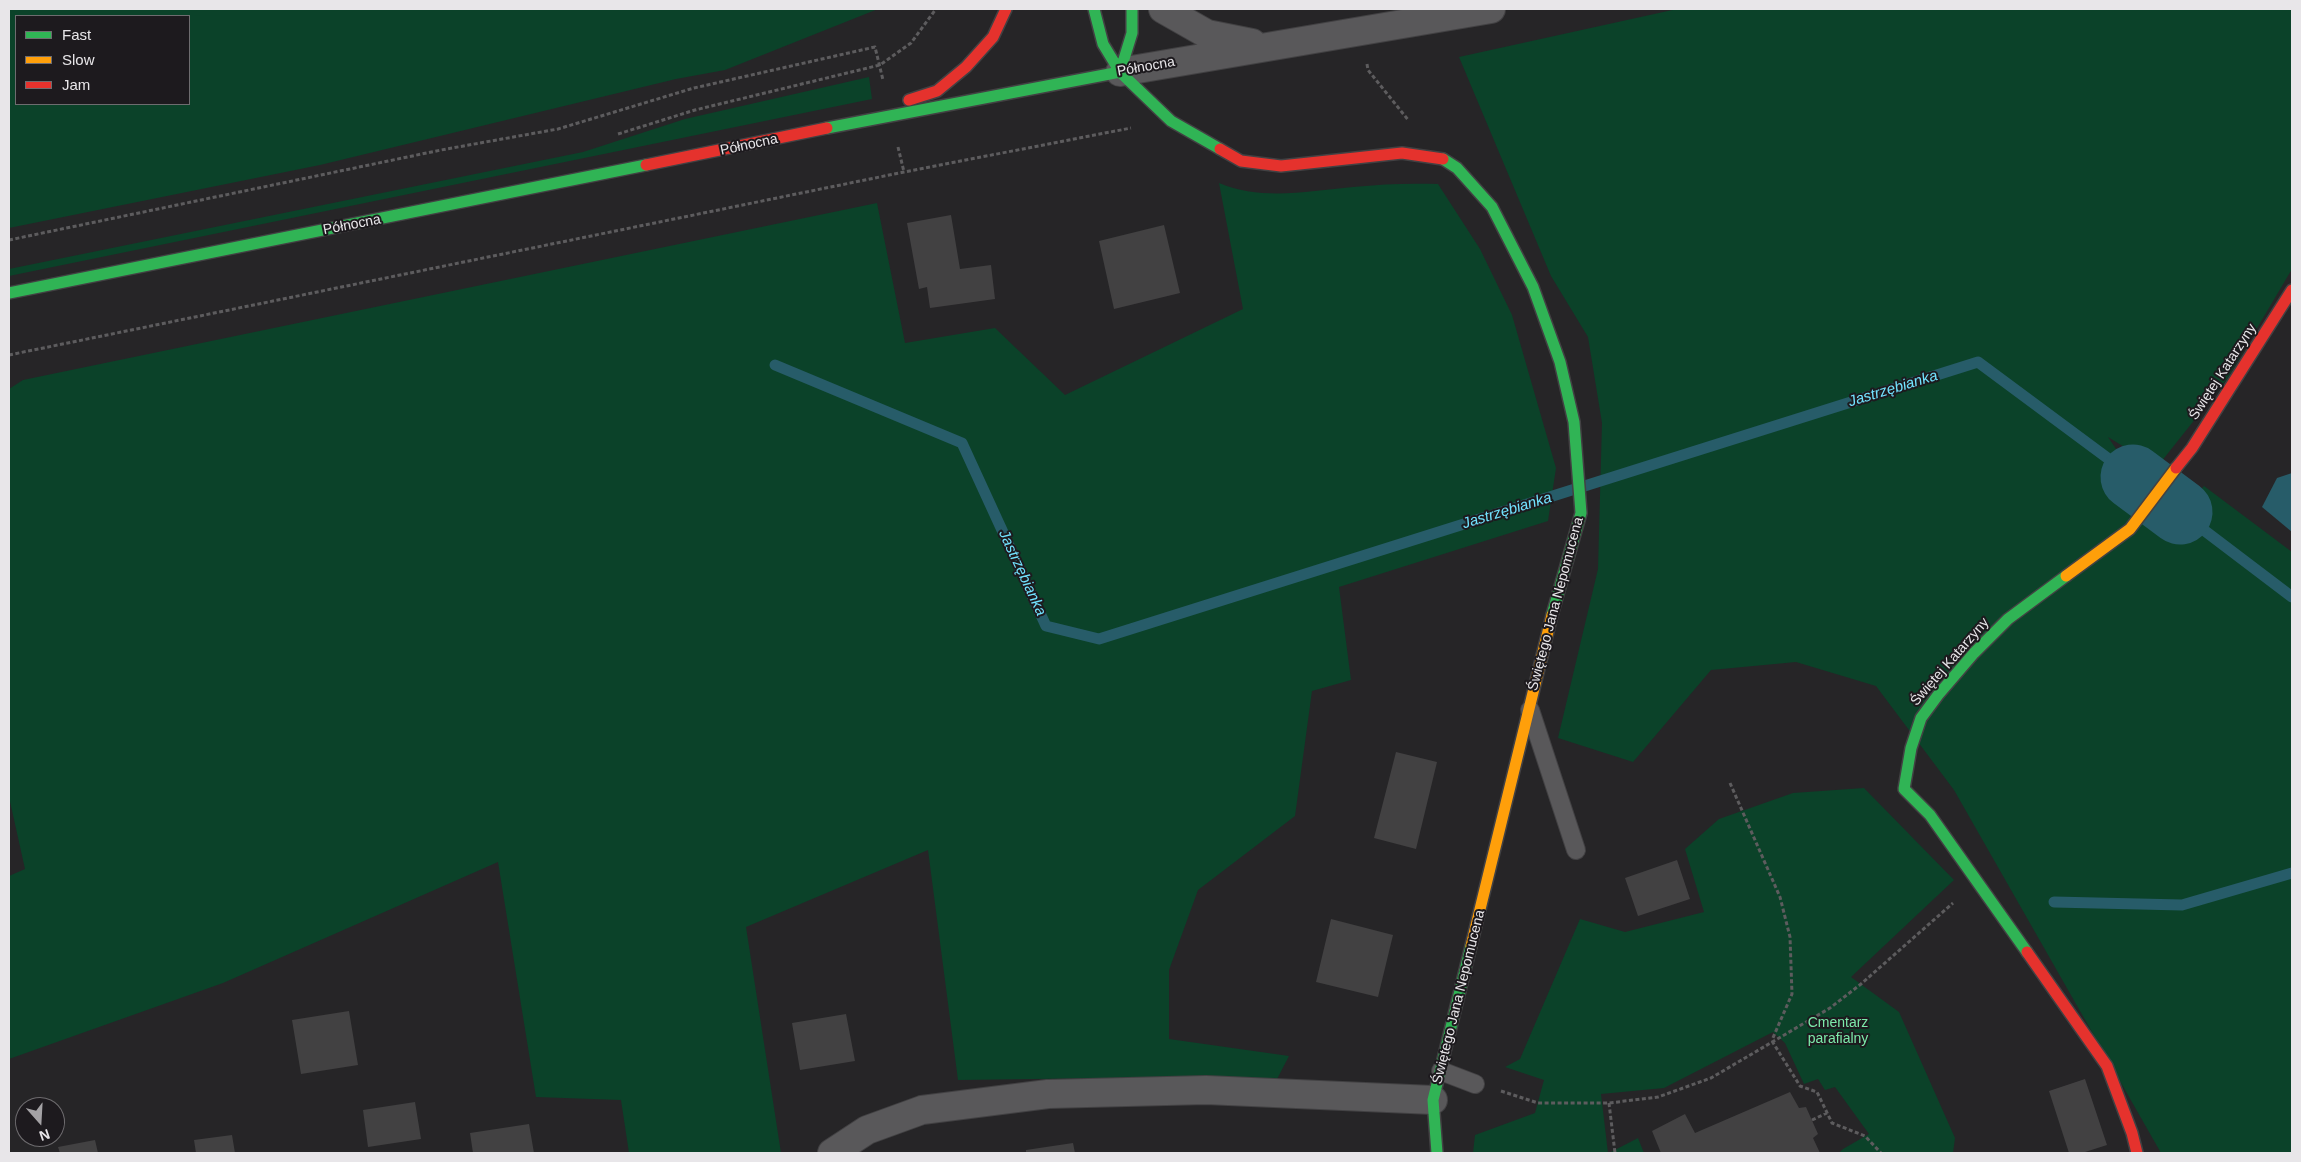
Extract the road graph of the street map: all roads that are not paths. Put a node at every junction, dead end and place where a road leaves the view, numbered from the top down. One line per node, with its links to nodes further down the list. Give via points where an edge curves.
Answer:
1 (1006, 9): 8 (street, via 993,36 966,67 937,91 870,111)
2 (1094, 9): 7 (street, Świętego Jana Nepomucena, via 1103,44)
3 (1132, 9): 7 (street, via 1132,33)
4 (1163, 9): 6 (street, via 1207,34)
5 (1491, 9): 6 (street, Północna)
6 (1270, 46): 7 (street, Północna)
7 (1120, 72): 8 (street, Północna); 11 (street, Świętego Jana Nepomucena, via 1171,121 1241,162 1282,166 1402,153 1440,158 1456,168 1492,207 1533,287 1560,362 1574,422 1579,481 1581,513)
8 (837, 126): 10 (street, Północna)
9 (2292, 290): 18 (street, Świętej Katarzyny, via 2192,448 2130,529 2008,619 1974,653 1921,718 1911,748 1904,789 1930,815 2107,1066)
10 (9, 293)
11 (1529, 707): 12 (lane); 13 (street, Świętego Jana Nepomucena)
12 (1576, 850)
13 (1441, 1071): 14 (lane); 15 (street, Świętego Jana Nepomucena)
14 (1475, 1084)
15 (1433, 1100): 16 (street, Świętego Jana Nepomucena, via 1206,1090 1048,1094 922,1110 867,1130); 17 (street, Świętego Jana Nepomucena)
16 (832, 1153)
17 (1437, 1153)
18 (2137, 1153)

